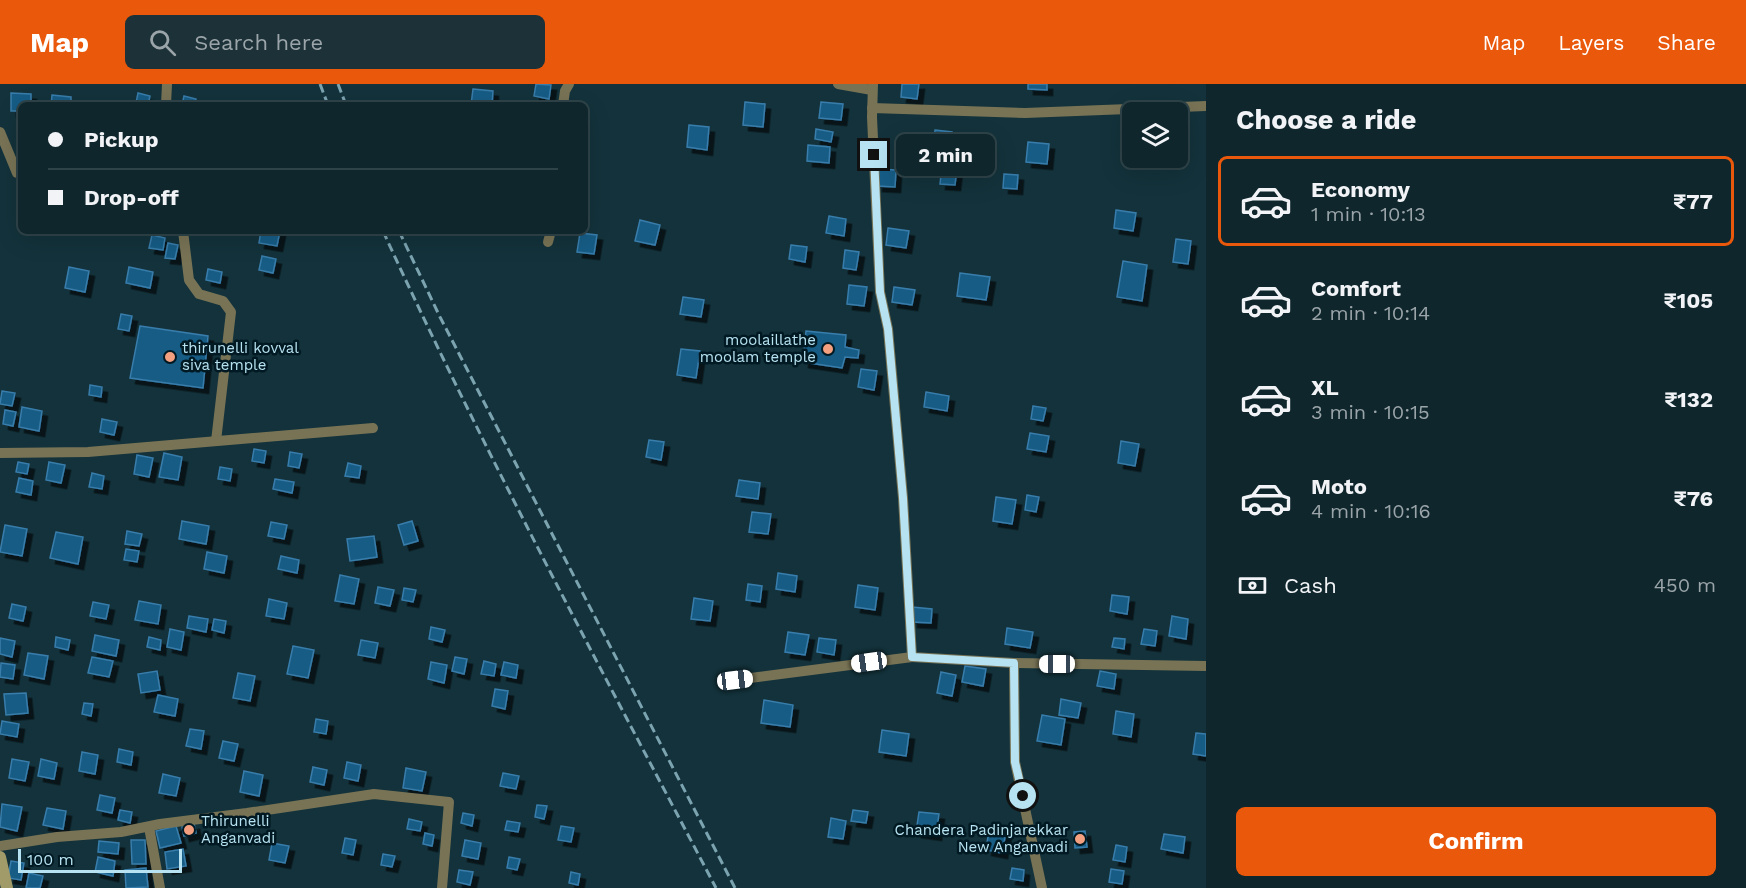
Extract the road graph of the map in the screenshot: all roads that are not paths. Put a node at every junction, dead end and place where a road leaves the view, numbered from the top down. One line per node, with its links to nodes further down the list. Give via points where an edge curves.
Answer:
1 (167, 84): 5 (street)
2 (569, 84): 6 (street)
3 (838, 84): 4 (street)
4 (873, 87): 8 (street)
5 (166, 102)
6 (563, 102)
7 (1206, 106): 8 (street, via 1025,112)
8 (872, 108): 15 (street, via 880,292 888,329 903,498)
9 (0, 132): 10 (street)
10 (17, 173)
11 (183, 234): 13 (street, via 189,280 199,294 224,300 231,312)
12 (373, 428): 13 (street)
13 (216, 441): 14 (street, via 88,452)
14 (0, 453)
15 (912, 657): 16 (street); 18 (street)
16 (1014, 663): 17 (street); 25 (street, via 1015,762)
17 (1206, 666)
18 (735, 680)
19 (149, 827): 20 (street); 23 (street); 24 (street, via 374,794 449,802)
20 (0, 846)
21 (0, 857): 22 (main road)
22 (8, 888)
23 (160, 888)
24 (442, 888)
25 (1042, 888)

